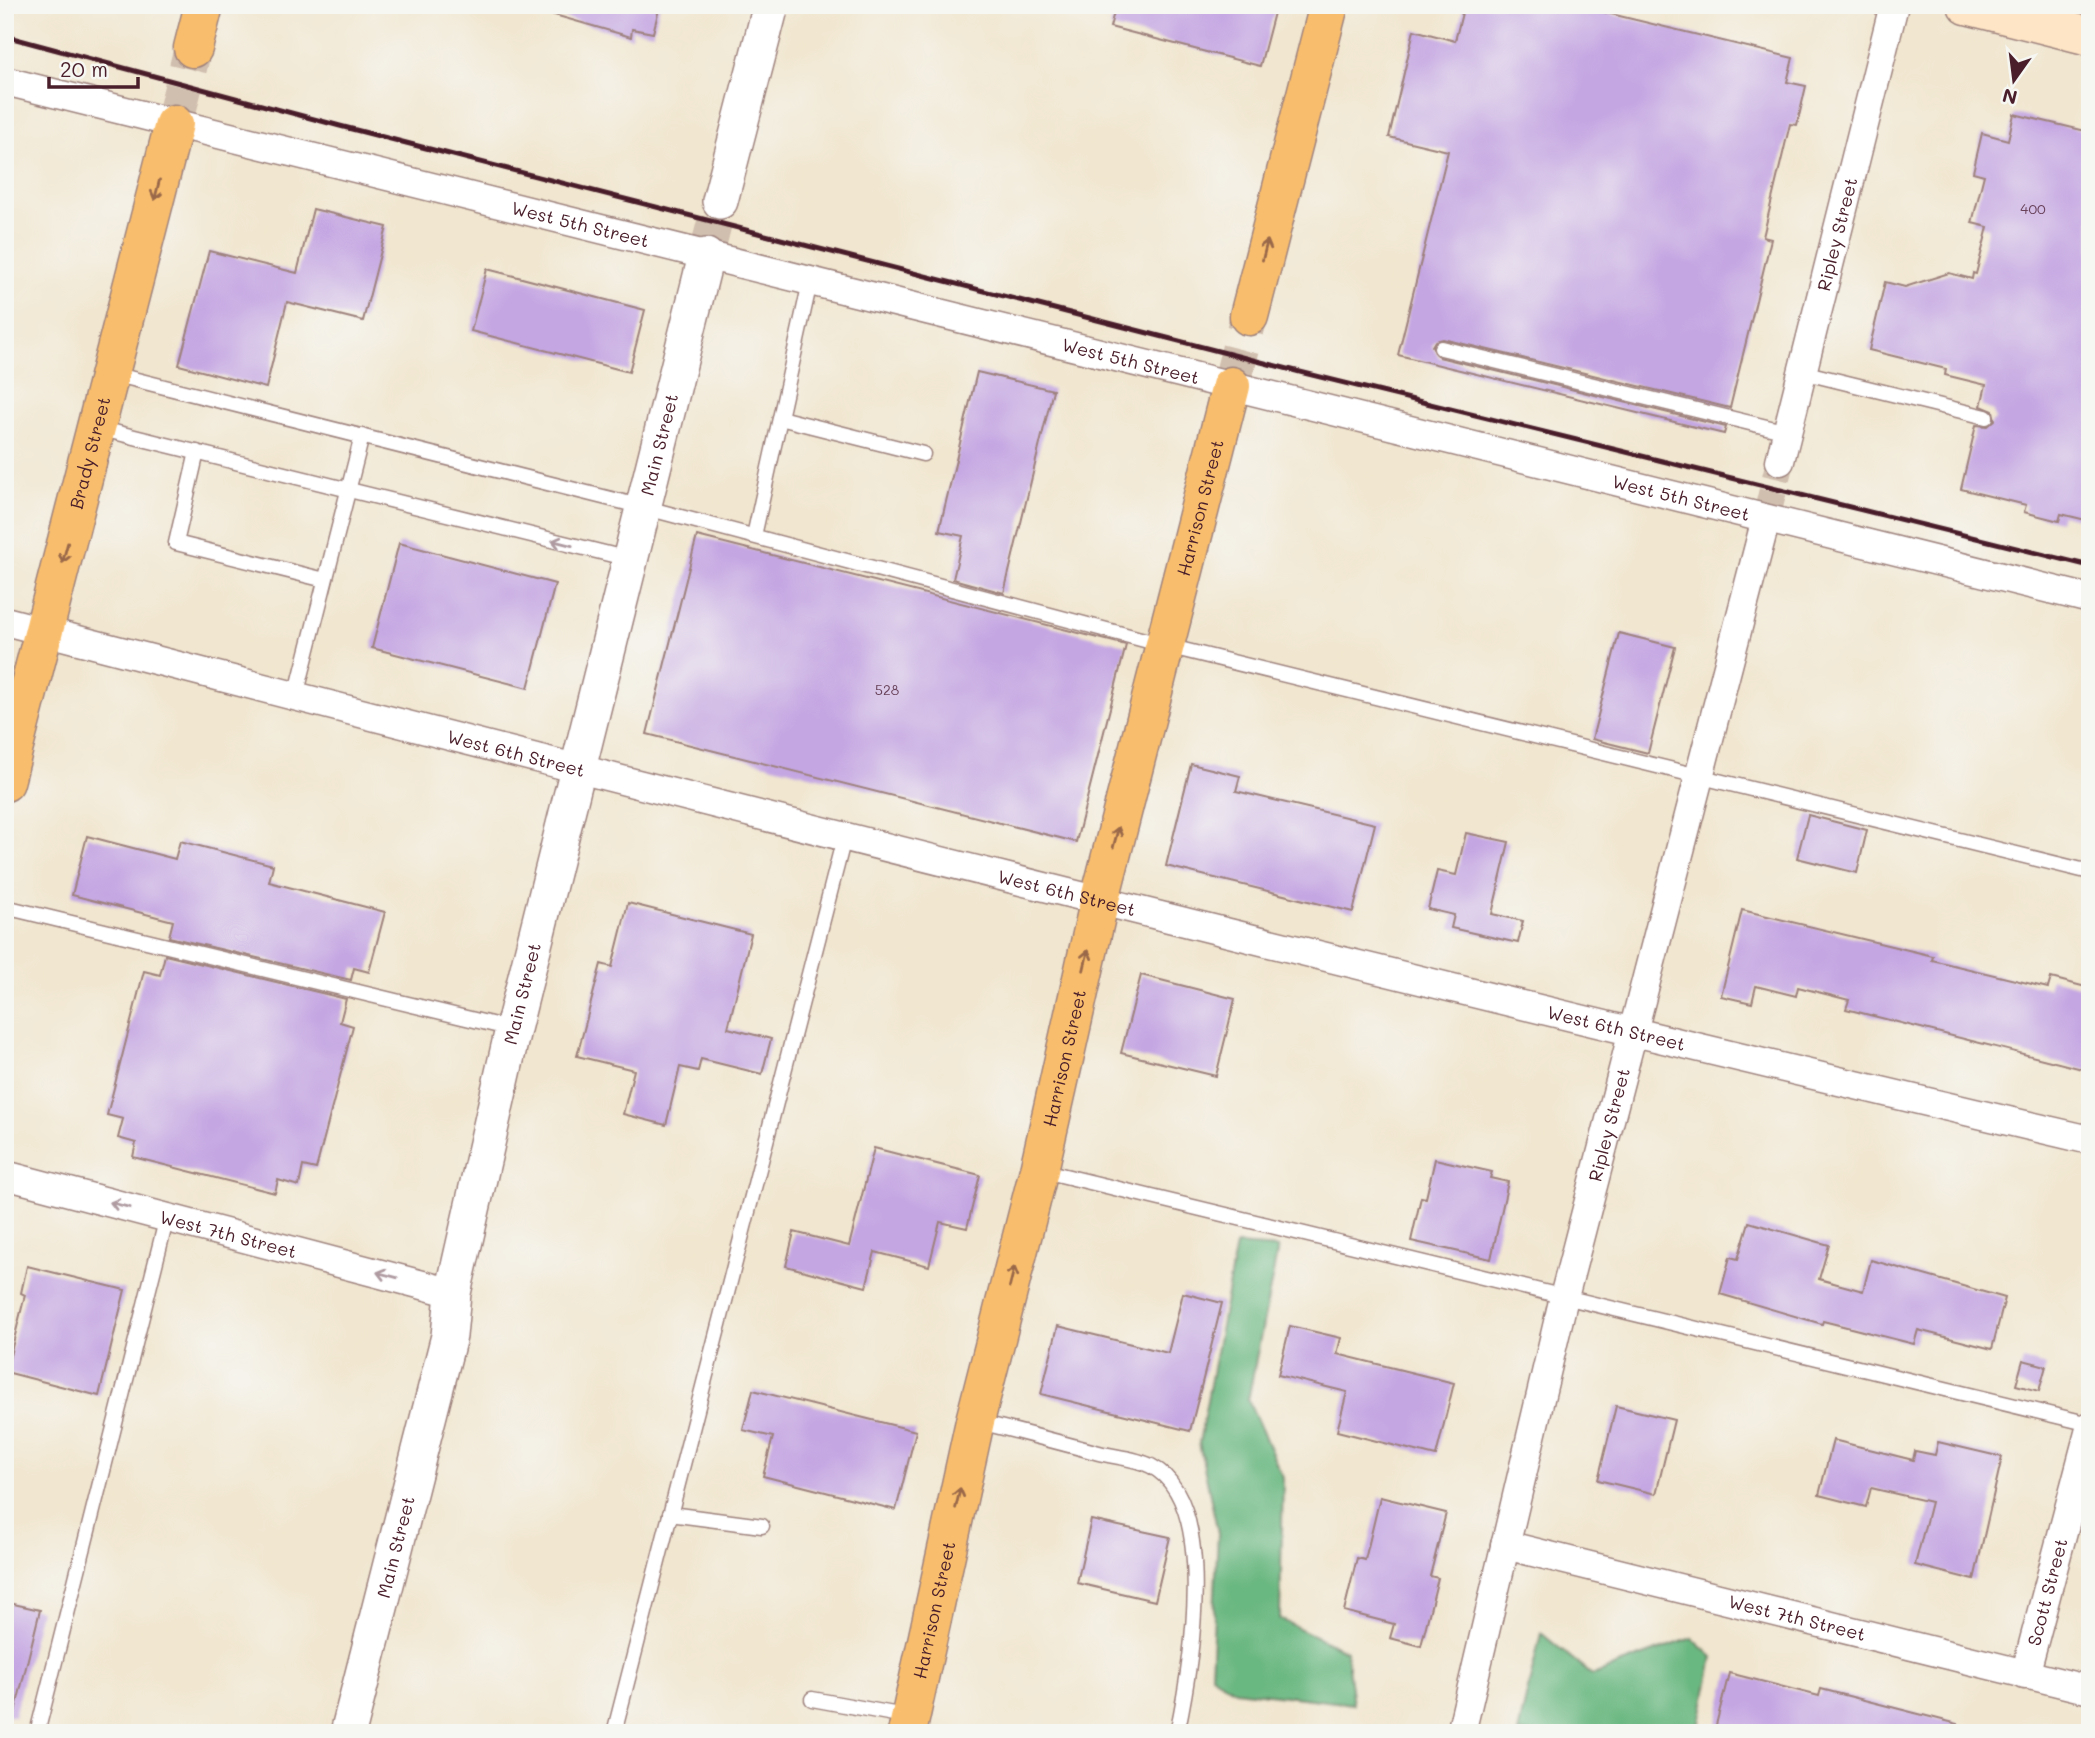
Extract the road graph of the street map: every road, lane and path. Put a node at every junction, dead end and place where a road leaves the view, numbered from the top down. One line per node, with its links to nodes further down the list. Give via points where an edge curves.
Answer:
1 (204, 5): 7 (highway)
2 (771, 5): 10 (street)
3 (1329, 5): 13 (highway, one-way to 3)
4 (1894, 5): 15 (street, Ripley Street)
5 (1968, 5): 6 (main road)
6 (2090, 36)
7 (193, 48)
8 (5, 81): 9 (street, West 5th Street)
9 (174, 124): 11 (street, West 5th Street); 16 (highway, Brady Street, one-way to 16)
10 (720, 201)
11 (706, 256): 12 (street, West 5th Street); 27 (street, Main Street)
12 (810, 282): 17 (street, West 5th Street); 19 (lane)
13 (1249, 316)
14 (1441, 348): 21 (lane)
15 (1802, 372): 18 (lane); 21 (street, Ripley Street)
16 (111, 373): 20 (highway, Brady Street); 22 (lane)
17 (1231, 386): 28 (street, West 5th Street); 35 (highway, Harrison Street)
18 (1986, 417)
19 (780, 418): 24 (lane); 29 (lane)
20 (98, 428): 23 (lane); 34 (highway, Brady Street, one-way to 34)
21 (1787, 432): 25 (street, Ripley Street)
22 (362, 436): 26 (lane); 27 (lane)
23 (197, 452): 26 (lane); 31 (lane, via 176,543)
24 (923, 454)
25 (1780, 461)
26 (348, 490): 30 (lane, one-way to 26); 31 (lane)
27 (643, 507): 29 (lane); 30 (street, Main Street)
28 (1766, 519): 32 (street, West 5th Street); 38 (street, Ripley Street)
29 (754, 536): 35 (lane)
30 (629, 559): 37 (street, Main Street)
31 (325, 580): 36 (lane)
32 (2090, 599)
33 (5, 621): 34 (street, West 6th Street)
34 (45, 631): 36 (street, West 6th Street); 39 (highway, Brady Street)
35 (1167, 646): 38 (lane); 42 (highway, Harrison Street, one-way to 35)
36 (296, 696): 37 (street, West 6th Street)
37 (578, 769): 40 (street, West 6th Street); 44 (street, Main Street)
38 (1700, 778): 41 (lane); 45 (street, Ripley Street)
39 (5, 782)
40 (844, 838): 42 (street, West 6th Street); 54 (lane)
41 (2090, 872)
42 (1099, 903): 45 (street, West 6th Street); 47 (highway, Harrison Street, one-way to 42)
43 (5, 906): 44 (lane)
44 (513, 1029): 50 (street, Main Street)
45 (1633, 1034): 46 (street, West 6th Street); 51 (street, Ripley Street)
46 (2090, 1140)
47 (1039, 1170): 51 (lane); 52 (highway, Harrison Street, one-way to 47)
48 (5, 1175): 49 (street, West 7th Street, one-way to 48)
49 (167, 1217): 50 (street, West 7th Street, one-way to 49); 61 (lane)
50 (453, 1293): 62 (street, Main Street, via 449,1336)
51 (1564, 1297): 53 (lane); 56 (street, Ripley Street)
52 (975, 1421): 60 (highway, Harrison Street, one-way to 52); 64 (lane, via 1151,1466 1174,1486 1189,1523 1195,1632)
53 (2090, 1426): 57 (street, Scott Street)
54 (670, 1514): 55 (lane); 63 (lane)
55 (762, 1526)
56 (1505, 1545): 57 (street, West 7th Street); 65 (street, Ripley Street)
57 (2025, 1675): 58 (street, West 7th Street)
58 (2090, 1690)
59 (812, 1699): 60 (lane)
60 (909, 1725)
61 (37, 1733)
62 (348, 1733)
63 (614, 1733)
64 (1177, 1733)
65 (1461, 1733)

